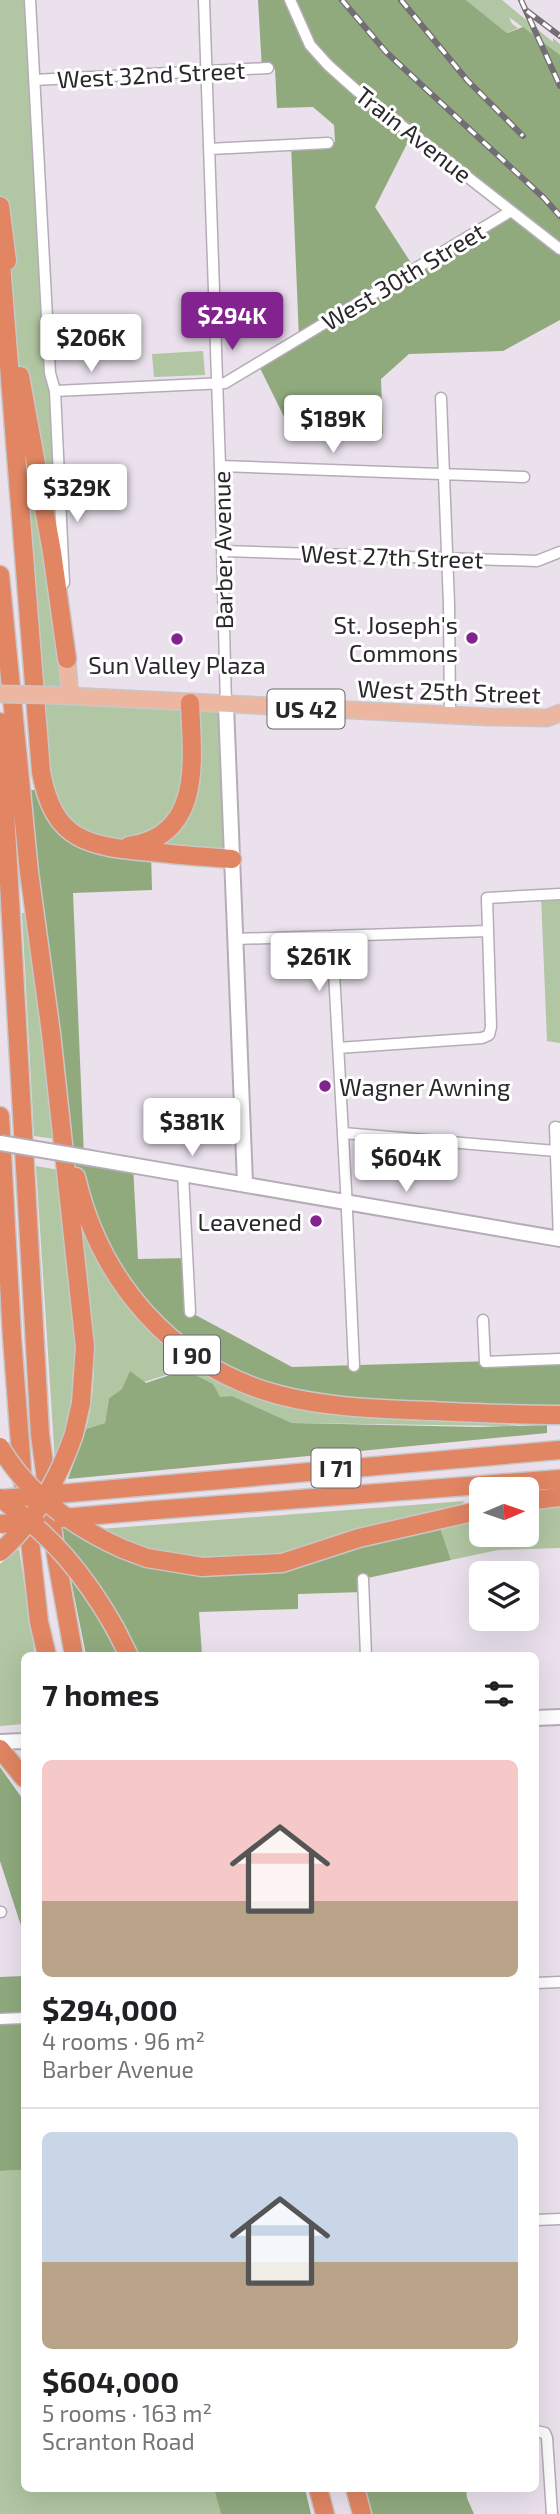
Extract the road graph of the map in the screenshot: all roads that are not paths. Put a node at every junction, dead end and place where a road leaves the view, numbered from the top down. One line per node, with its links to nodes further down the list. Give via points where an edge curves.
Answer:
1 (30, 0): 6 (street)
2 (204, 0): 5 (street, Barber Avenue)
3 (290, 0): 10 (street, Train Avenue, via 310,45 328,65)
4 (268, 68): 5 (street, West 32nd Street)
5 (207, 72): 6 (street, West 32nd Street); 8 (street, Barber Avenue)
6 (34, 80): 14 (street, via 50,373)
7 (328, 143): 8 (street)
8 (209, 149): 13 (street, Barber Avenue)
9 (0, 206): 23 (highway, via 20,380)
10 (511, 211): 11 (street, Train Avenue); 13 (street, West 30th Street, via 304,337)
11 (560, 249)
12 (0, 251): 31 (highway, via 44,790 66,828)
13 (218, 383): 14 (street, West 30th Street); 16 (street, Barber Avenue)
14 (55, 391): 23 (street)
15 (442, 398): 17 (street)
16 (220, 466): 17 (street); 19 (street, Barber Avenue)
17 (444, 474): 18 (street); 21 (street)
18 (524, 477)
19 (222, 551): 21 (street, West 27th Street); 27 (street, Barber Avenue)
20 (560, 552): 21 (street, West 27th Street, via 537,561)
21 (447, 557): 29 (street)
22 (0, 576): 37 (highway, I 90, via 29,872)
23 (67, 659): 25 (main road)
24 (0, 694): 25 (main road, West 25th Street / US 42, bridge)
25 (70, 696): 26 (main road, West 25th Street / US 42)
26 (190, 703): 27 (main road, West 25th Street / US 42); 31 (highway, via 193,770 185,806 150,840)
27 (226, 706): 29 (main road, West 25th Street / US 42); 32 (street, Barber Avenue)
28 (560, 713): 29 (main road, West 25th Street / US 42, via 547,718)
29 (450, 715)
30 (0, 722): 62 (highway, via 40,1434)
31 (110, 848): 32 (highway)
32 (232, 859): 36 (street, Barber Avenue)
33 (560, 894): 34 (street, via 487,898)
34 (488, 931): 35 (street); 38 (street, via 489,1035)
35 (331, 936): 36 (street); 38 (street)
36 (235, 939): 45 (street, Barber Avenue)
37 (51, 1033): 52 (highway, I 90, via 74,1169 93,1232 125,1290 168,1338 232,1378 293,1398 371,1409); 59 (highway, bridge, via 85,1347 81,1404 66,1456 41,1506)
38 (338, 1048): 41 (street)
39 (0, 1116): 61 (highway, via 19,1444 30,1560)
40 (558, 1127): 43 (street)
41 (343, 1133): 43 (street); 46 (street)
42 (0, 1143): 44 (street, bridge)
43 (556, 1151): 47 (street)
44 (183, 1174): 45 (street); 48 (street)
45 (245, 1183): 46 (street)
46 (347, 1201): 47 (street); 51 (street)
47 (560, 1239)
48 (190, 1312)
49 (484, 1320): 50 (street, via 485,1362)
50 (560, 1359)
51 (354, 1366)
52 (553, 1415)
53 (0, 1447): 57 (highway, bridge, via 18,1473 61,1514 88,1532 147,1558 202,1567 282,1563 359,1538)
54 (560, 1450): 56 (highway, I 71, bridge)
55 (560, 1479): 58 (highway, I 71, bridge)
56 (0, 1498): 63 (highway, bridge, via 73,1563)
57 (469, 1513)
58 (0, 1524)
59 (0, 1552)
60 (363, 1579): 64 (street)
61 (46, 1652)
62 (73, 1652)
63 (127, 1652)
64 (366, 1652)
65 (560, 1717): 66 (street)
66 (539, 1718)
67 (21, 1741): 68 (street)
68 (0, 1742)
69 (0, 1749): 70 (highway)
70 (21, 1774)
71 (560, 1982): 72 (street)
72 (539, 1983)
73 (21, 2018): 74 (street)
74 (0, 2019)
75 (560, 2219): 76 (street)
76 (539, 2220)
77 (540, 2432): 82 (street, via 547,2438)
78 (319, 2492): 80 (highway)
79 (356, 2492): 81 (highway)
80 (325, 2514)
81 (362, 2514)
82 (552, 2514)

